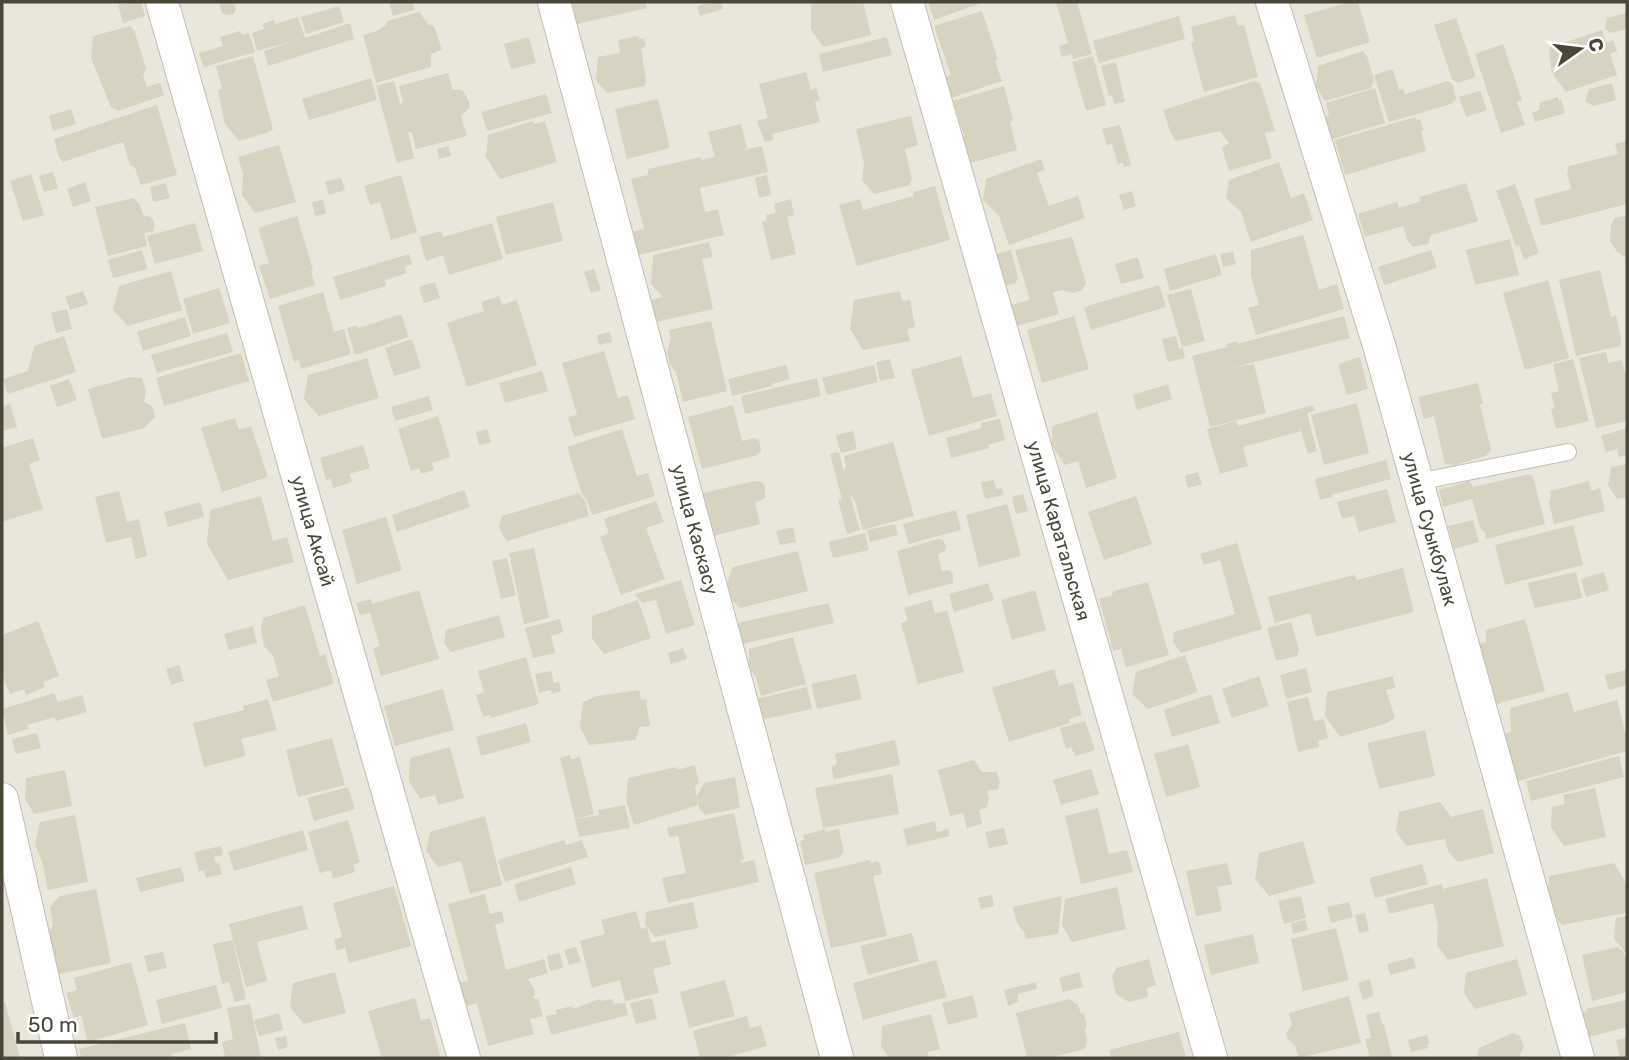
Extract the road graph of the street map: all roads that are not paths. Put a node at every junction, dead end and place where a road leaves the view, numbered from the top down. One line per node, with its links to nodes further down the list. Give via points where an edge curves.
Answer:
1 (162, 2): 9 (street, улица Аксай)
2 (554, 2): 10 (street, улица Каскасу)
3 (907, 2): 11 (street, улица Каратальская)
4 (1272, 2): 6 (street, улица Суыкбулак)
5 (1568, 452): 6 (lane)
6 (1417, 482): 12 (street, улица Суыкбулак)
7 (2, 799): 8 (street)
8 (61, 1058)
9 (464, 1058)
10 (837, 1058)
11 (1211, 1058)
12 (1578, 1058)

